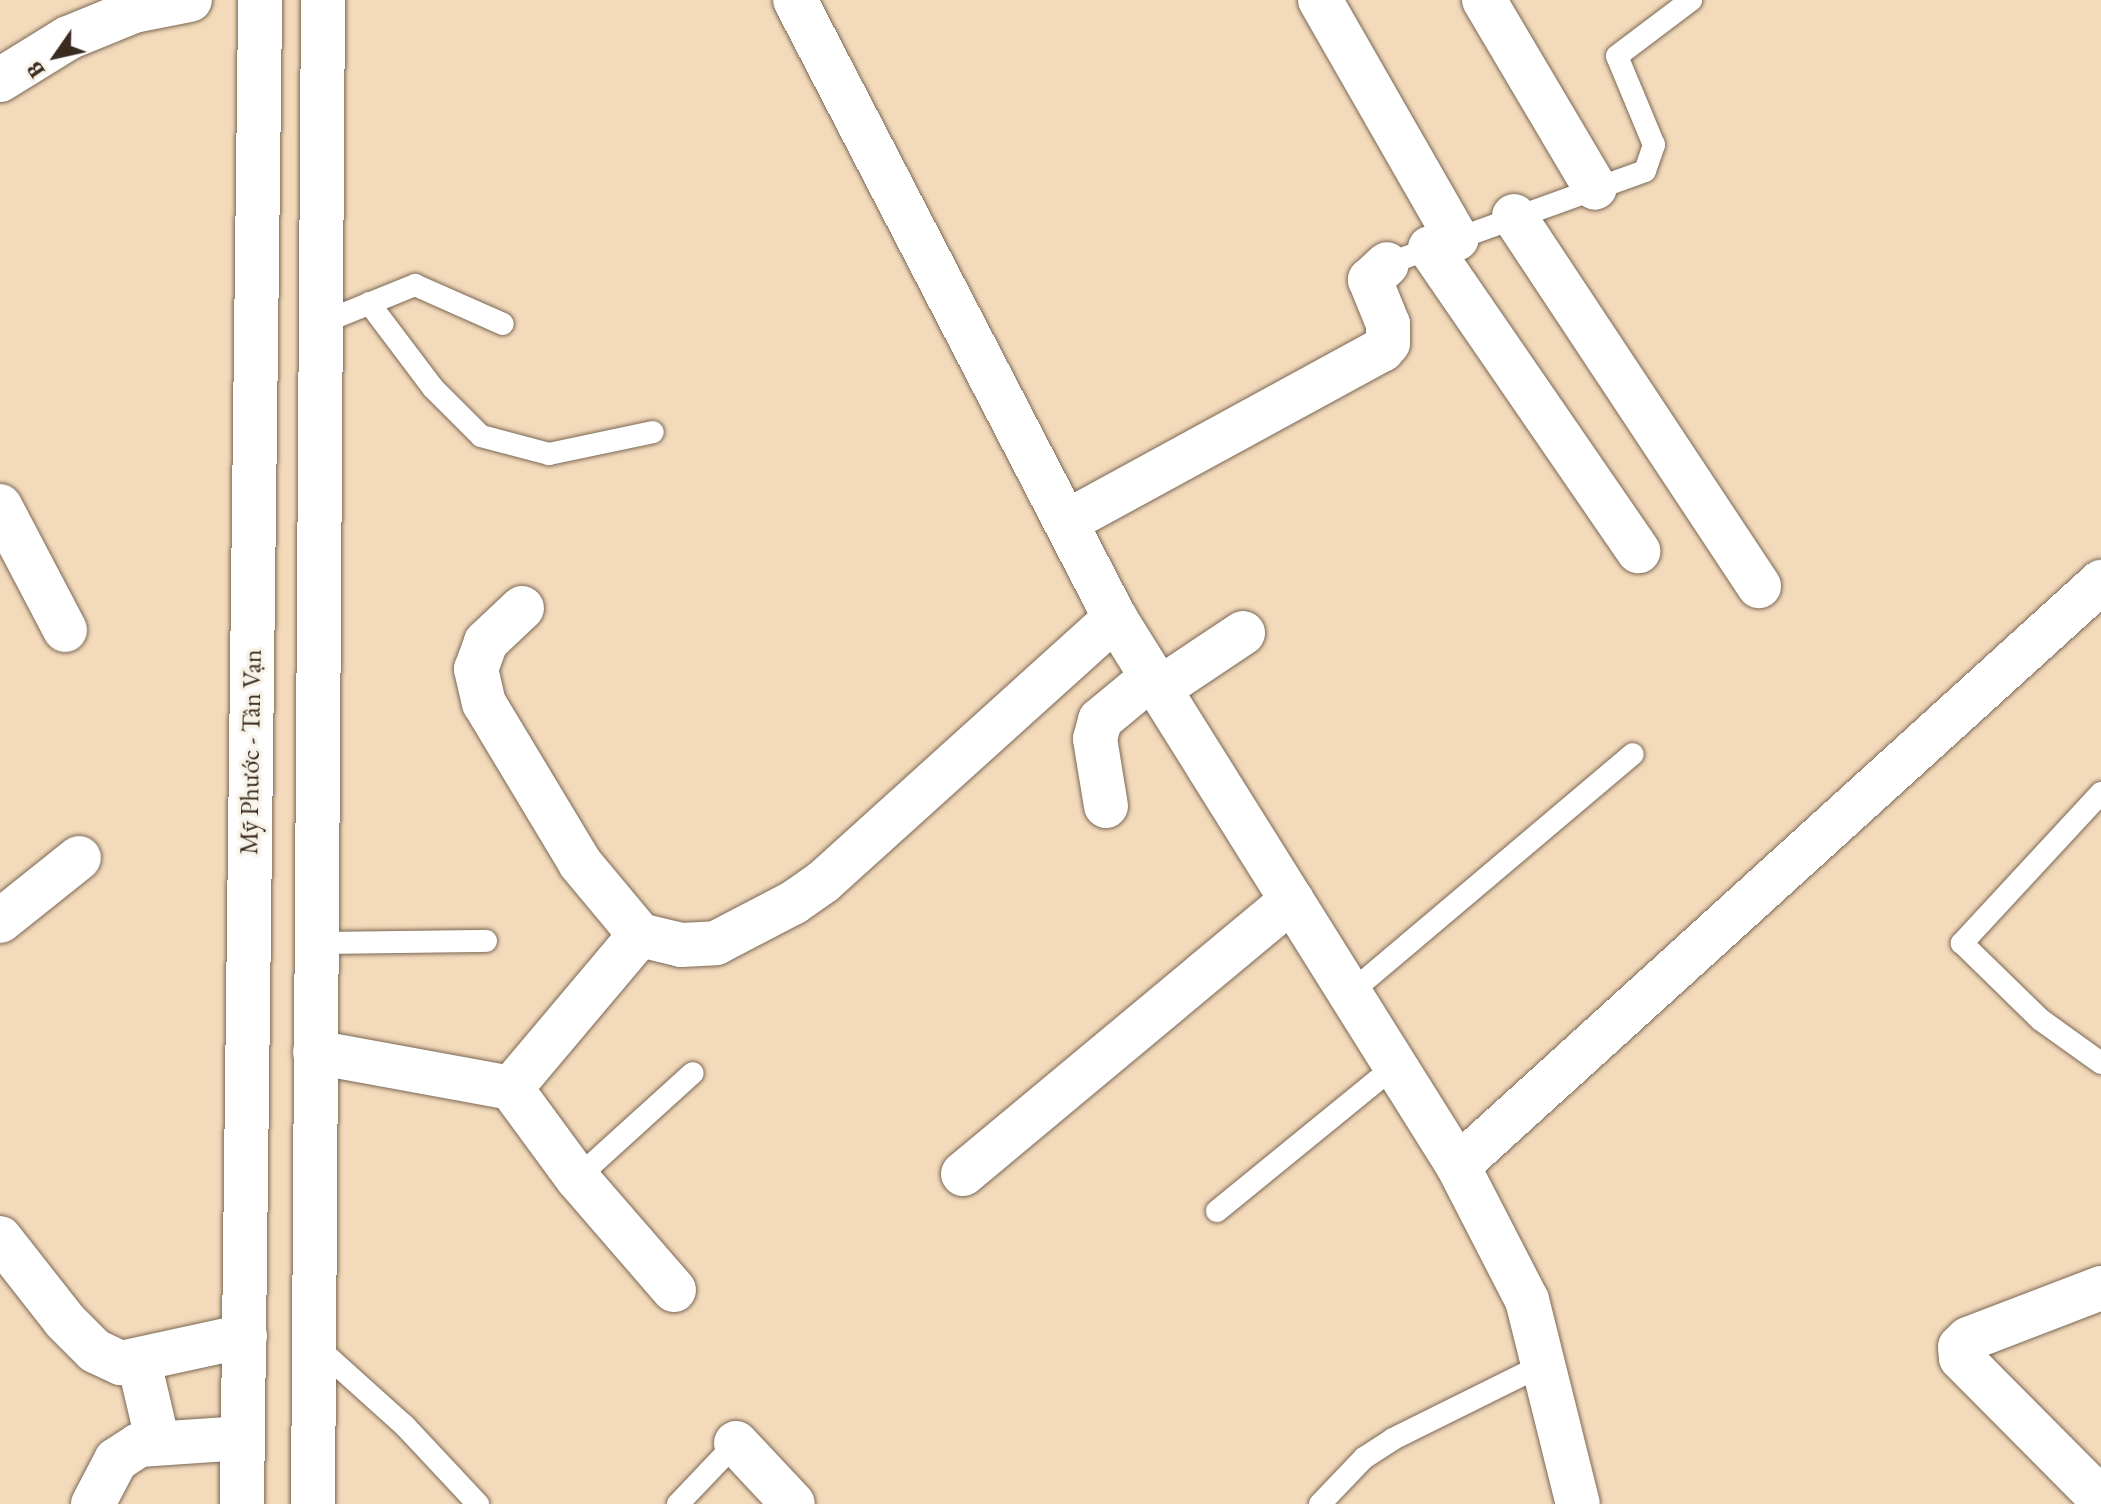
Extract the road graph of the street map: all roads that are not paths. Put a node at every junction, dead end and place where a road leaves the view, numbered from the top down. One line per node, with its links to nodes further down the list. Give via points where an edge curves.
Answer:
1 (190, 0): 8 (street, via 134,11 68,38)
2 (260, 0): 49 (street, Mỹ Phước - Tân Vạn)
3 (323, 0): 14 (street)
4 (795, 0): 18 (street)
5 (1320, 0): 11 (street)
6 (1484, 0): 9 (street)
7 (1691, 0): 9 (lane, via 1617,56 1654,145 1653,160 1635,178)
8 (0, 80)
9 (1595, 188): 10 (lane)
10 (1514, 216): 11 (lane); 21 (street)
11 (1444, 244): 12 (lane); 19 (street)
12 (1387, 264): 18 (street, via 1370,280 1388,324 1388,343 1382,350)
13 (369, 303): 14 (lane); 15 (lane, via 415,285); 16 (lane, via 433,388 481,436 549,454)
14 (319, 324): 35 (street)
15 (503, 324)
16 (653, 432)
17 (0, 506): 24 (street)
18 (1066, 522): 23 (street)
19 (1638, 551)
20 (2101, 582): 42 (street)
21 (1759, 586)
22 (522, 608): 33 (street, via 486,642 476,669 484,703 580,863)
23 (1115, 618): 26 (street); 33 (street, via 823,882 793,903 716,943 681,945)
24 (65, 630)
25 (1243, 633): 26 (street)
26 (1156, 683): 29 (street, via 1100,720 1095,739); 31 (street)
27 (1633, 754): 36 (lane)
28 (2101, 793): 38 (lane, via 1962,943 2041,1020)
29 (1106, 806)
30 (79, 858): 32 (street)
31 (1292, 900): 36 (street); 43 (street)
32 (0, 921)
33 (640, 935): 41 (street)
34 (486, 941): 35 (lane)
35 (314, 943): 37 (street)
36 (1350, 993): 39 (street)
37 (315, 1052): 41 (street); 50 (street)
38 (2101, 1063)
39 (1395, 1066): 42 (street); 45 (lane)
40 (693, 1073): 44 (lane)
41 (511, 1088): 44 (street)
42 (1458, 1166): 52 (street, via 1527,1300)
43 (963, 1174)
44 (577, 1178): 48 (street)
45 (1217, 1211)
46 (0, 1238): 51 (street, via 95,1351 121,1363)
47 (2101, 1288): 56 (street, via 1968,1339 1960,1347 1961,1358)
48 (674, 1290)
49 (245, 1336): 51 (street); 53 (street, Mỹ Phước - Tân Vạn)
50 (316, 1346): 59 (street); 60 (lane, via 405,1426)
51 (139, 1362): 54 (street)
52 (1546, 1363): 63 (lane, via 1393,1439 1364,1458); 64 (street)
53 (243, 1438): 54 (street); 58 (street, Mỹ Phước - Tân Vạn)
54 (158, 1443): 57 (street, via 139,1445 116,1460)
55 (736, 1443): 61 (lane); 62 (street)
56 (2101, 1499)
57 (93, 1504)
58 (242, 1504)
59 (313, 1504)
60 (478, 1504)
61 (678, 1504)
62 (793, 1504)
63 (1320, 1504)
64 (1578, 1504)

